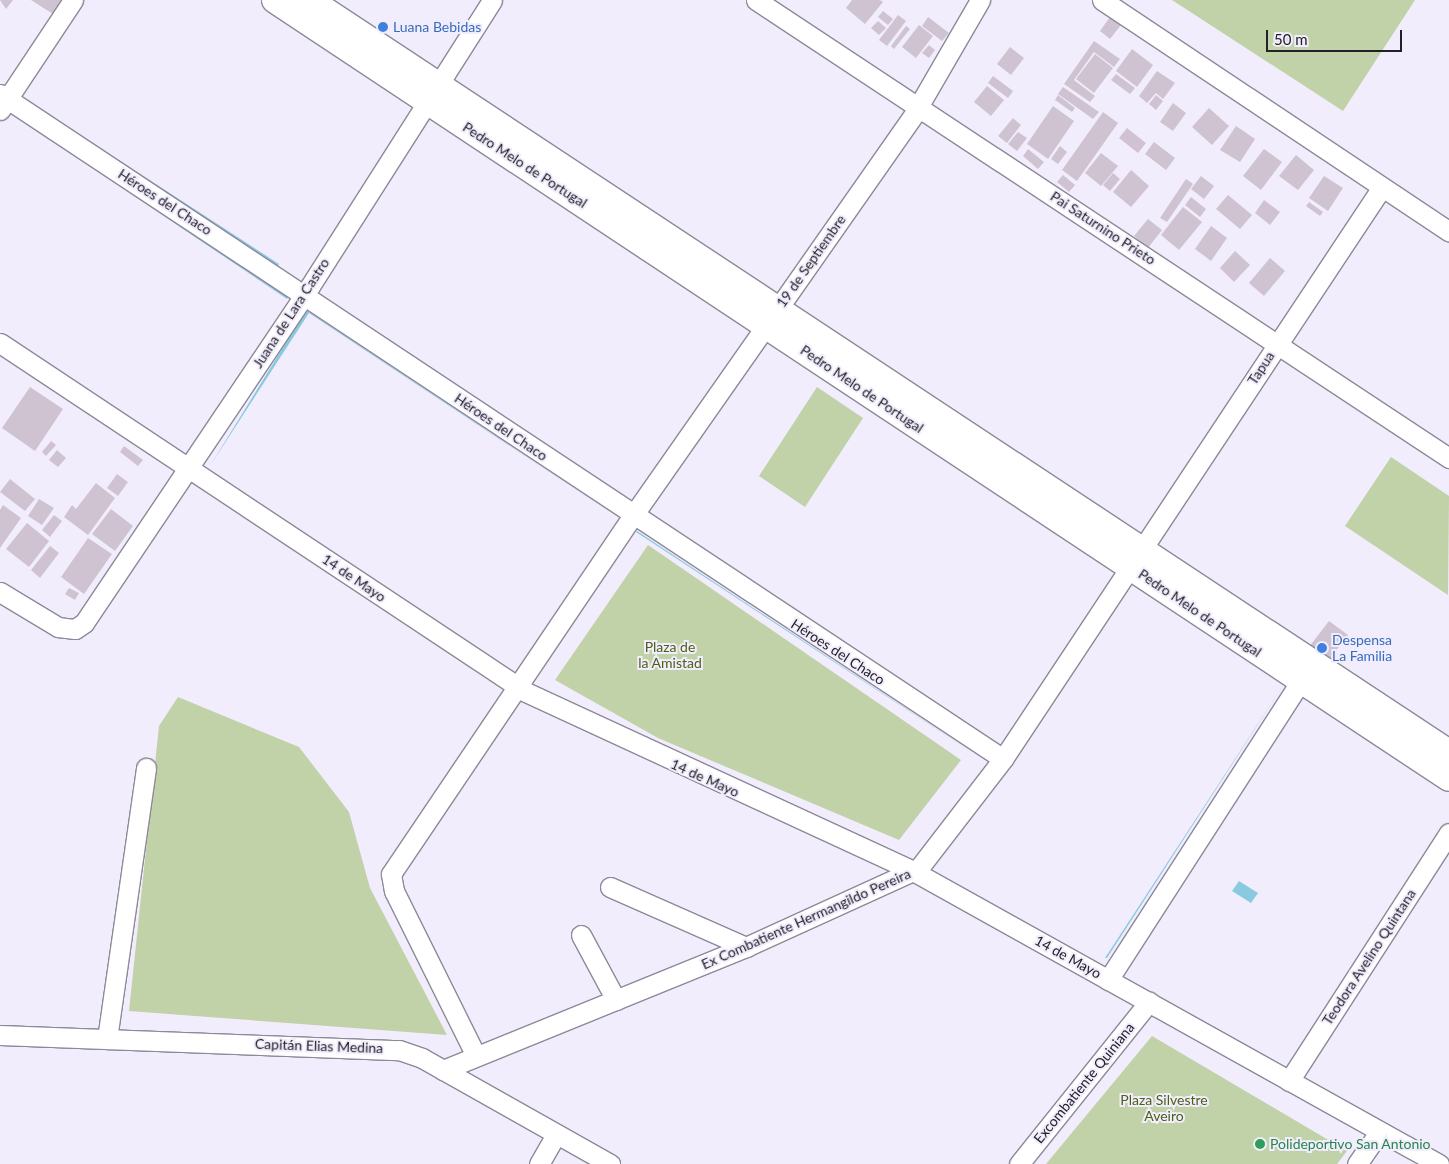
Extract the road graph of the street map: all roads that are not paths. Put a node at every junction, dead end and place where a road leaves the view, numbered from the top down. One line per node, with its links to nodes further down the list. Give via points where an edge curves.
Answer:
1 (73, 0): 9 (street)
2 (275, 0): 8 (street, Pedro Melo de Portugal)
3 (309, 0): 8 (street, Pedro Melo de Portugal)
4 (492, 0): 8 (street, Juana de Lara Castro)
5 (756, 0): 10 (street, Pai Saturnino Prieto)
6 (980, 0): 10 (street, 19 de Septiembre)
7 (1102, 0): 11 (street)
8 (431, 92): 13 (street, Juana de Lara Castro); 14 (street, Pedro Melo de Portugal)
9 (2, 101): 13 (street, Héroes del Chaco)
10 (918, 107): 14 (street, 19 de Septiembre); 16 (street, Pai Saturnino Prieto)
11 (1382, 187): 12 (street); 16 (street, Tapua)
12 (1449, 231)
13 (305, 294): 18 (street, Juana de Lara Castro); 19 (street, Héroes del Chaco)
14 (772, 317): 19 (street, 19 de Septiembre); 20 (street, Pedro Melo de Portugal)
15 (0, 343): 18 (street, 14 de Mayo)
16 (1278, 343): 17 (street, Pai Saturnino Prieto); 20 (street, Tapua)
17 (1449, 458)
18 (188, 468): 21 (street, Juana de Lara Castro, via 84,623 75,629 58,627); 23 (street, 14 de Mayo)
19 (632, 516): 23 (street, 19 de Septiembre); 25 (street, Héroes del Chaco)
20 (1137, 559): 22 (street, Pedro Melo de Portugal); 25 (street, Ex Combatiente Hermangildo Pereira)
21 (0, 592)
22 (1307, 671): 24 (street, Pedro Melo de Portugal); 27 (street, Pedro Melo de Portugal); 33 (street)
23 (518, 687): 29 (street, 14 de Mayo, via 677,765); 38 (street, 19 de Septiembre, via 392,874 394,891)
24 (1448, 750)
25 (1003, 759): 29 (street, Ex Combatiente Hermangildo Pereira)
26 (146, 768): 37 (street)
27 (1449, 778)
28 (1449, 833): 40 (street, Teodora Avelino Quintana)
29 (913, 871): 32 (street, Ex Combatiente Hermangildo Pereira); 33 (street, 14 de Mayo)
30 (610, 887): 32 (street)
31 (581, 935): 34 (street)
32 (746, 947): 34 (street, Ex Combatiente Hermangildo Pereira)
33 (1108, 980): 35 (street, 14 de Mayo)
34 (616, 1000): 38 (street, Ex Combatiente Hermangildo Pereira)
35 (1149, 1002): 40 (street, 14 de Mayo); 45 (street, Excombatiente Quiniana)
36 (0, 1035): 37 (street, Capitán Elias Medina)
37 (107, 1039): 39 (street, Capitán Elias Medina, via 377,1046 422,1058)
38 (476, 1056): 39 (street, Ex Combatiente Hermangildo Pereira)
39 (443, 1070): 42 (street, Capitán Elias Medina)
40 (1289, 1081): 41 (street, 14 de Mayo)
41 (1380, 1131): 46 (street); 47 (street, 14 de Mayo)
42 (556, 1134): 43 (street); 44 (street, Capitán Elias Medina)
43 (539, 1164)
44 (610, 1164)
45 (1018, 1164)
46 (1357, 1164)
47 (1439, 1164)

